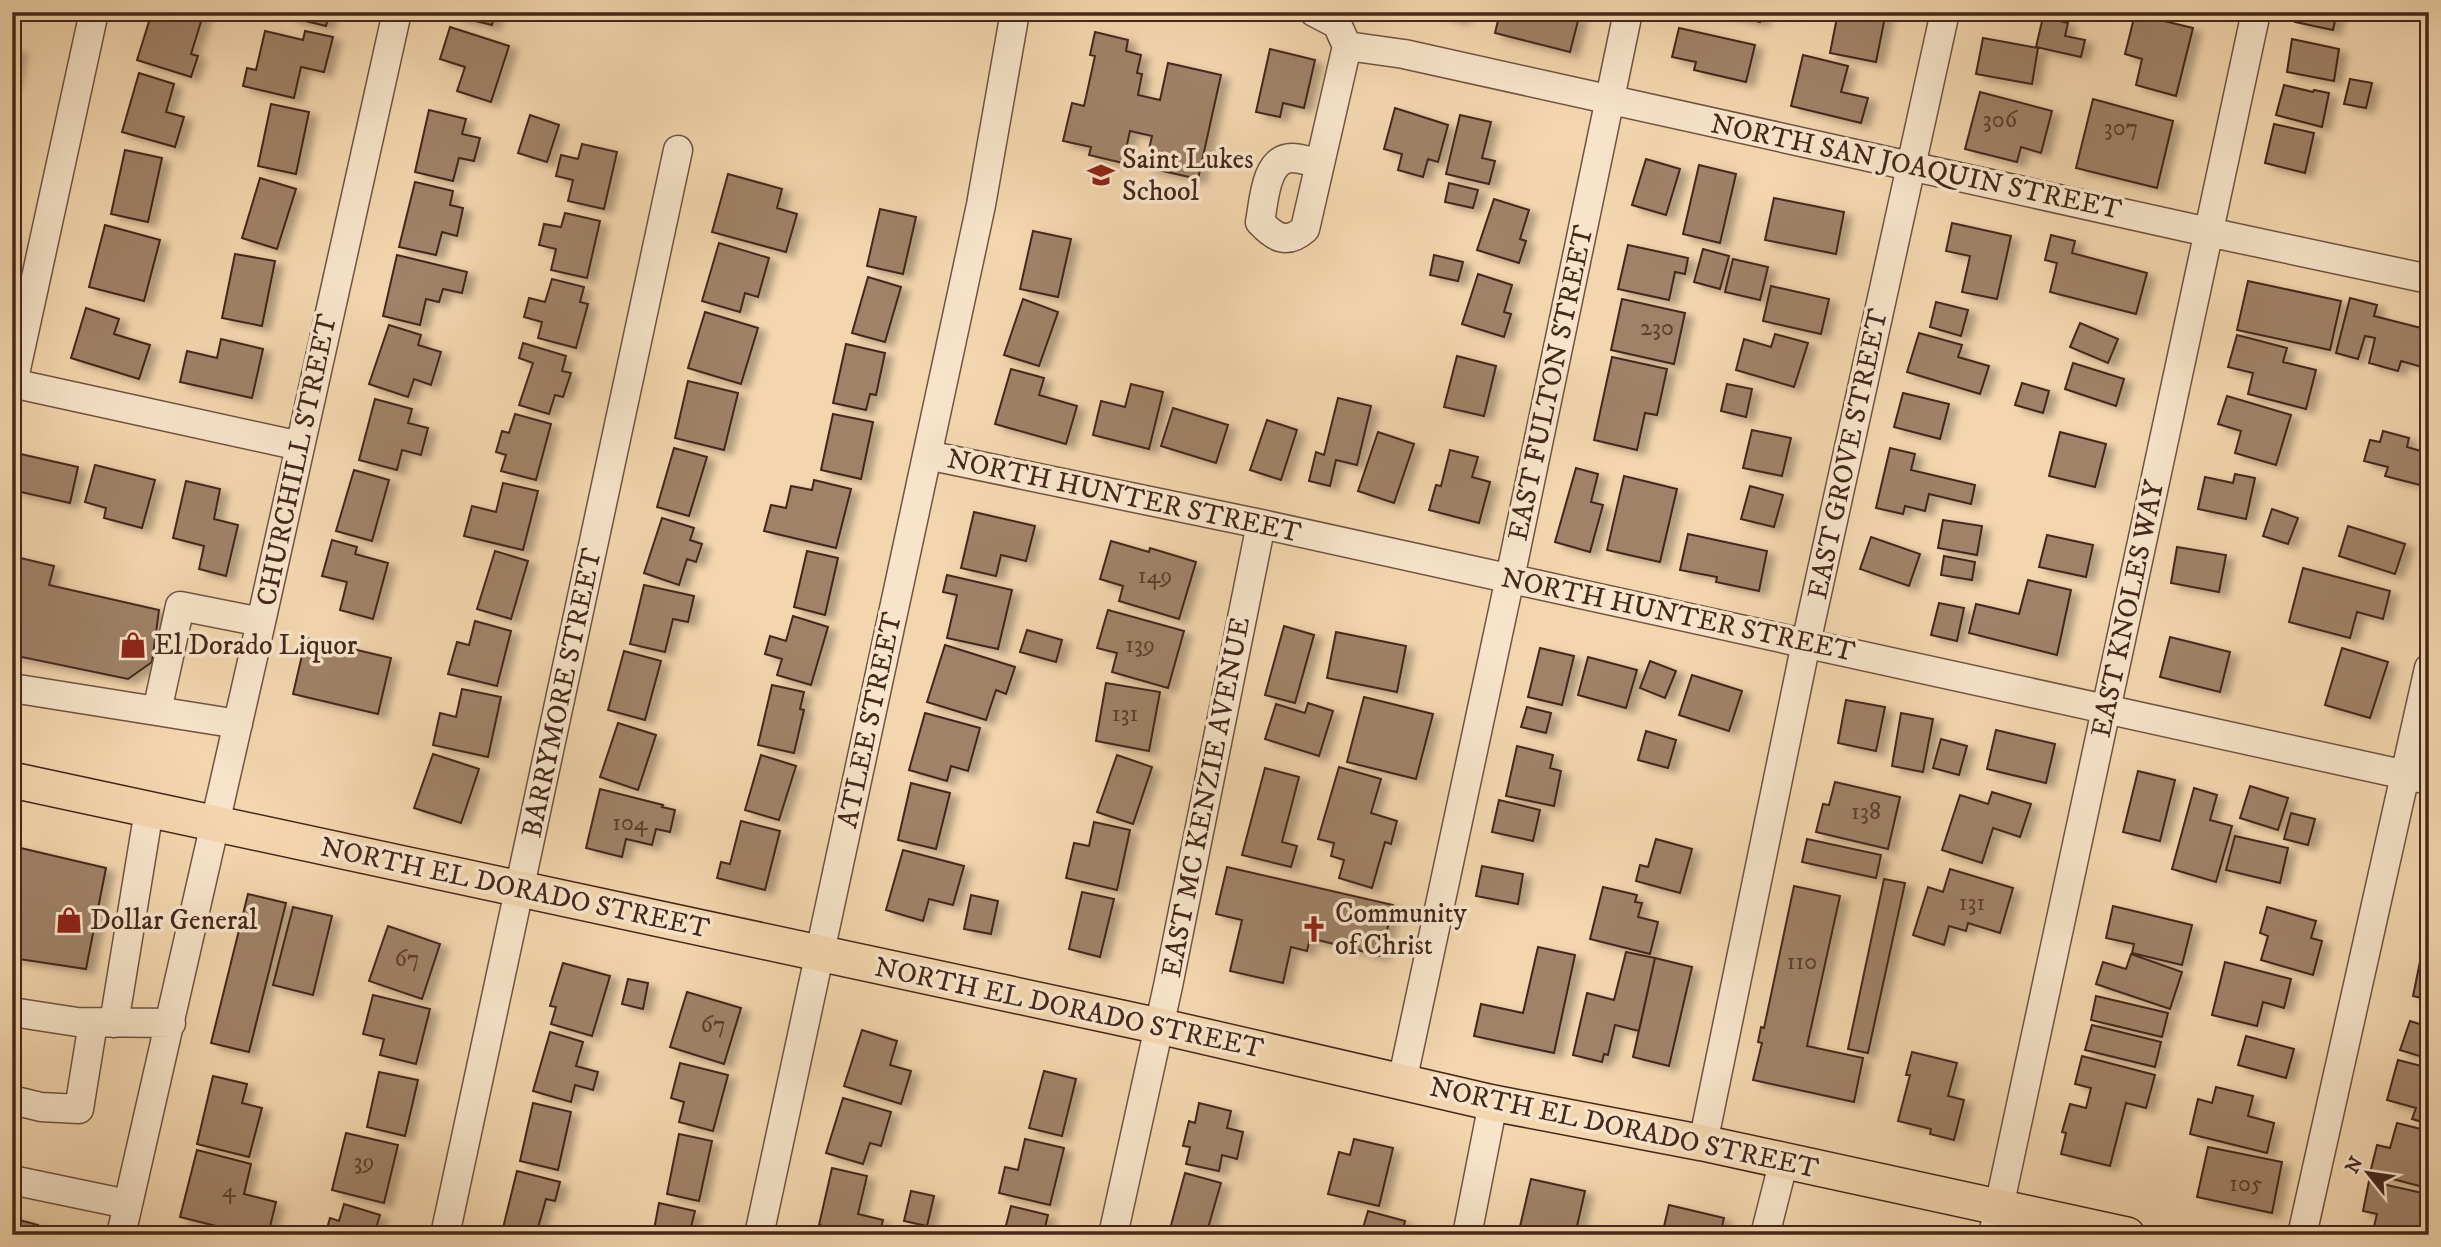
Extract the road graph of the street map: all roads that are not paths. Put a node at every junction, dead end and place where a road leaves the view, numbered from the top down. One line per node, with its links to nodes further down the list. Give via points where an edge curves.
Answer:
1 (94, 12): 15 (street)
2 (397, 12): 16 (street, CHURCHILL STREET)
3 (1015, 12): 17 (street, ATLEE STREET, via 981,205)
4 (1314, 12): 8 (street, via 1337,24)
5 (1628, 12): 9 (street, EAST FULTON STREET)
6 (1945, 12): 12 (street, EAST GROVE STREET)
7 (2256, 12): 13 (street, EAST KNOLES WAY)
8 (1347, 46): 9 (street, NORTH SAN JOAQUIN STREET, via 1404,54); 11 (street)
9 (1609, 100): 12 (street, NORTH SAN JOAQUIN STREET); 19 (street, EAST FULTON STREET)
10 (678, 150): 31 (street, BARRYMORE STREET)
11 (1320, 164)
12 (1911, 165): 13 (street, NORTH SAN JOAQUIN STREET); 21 (street, EAST GROVE STREET)
13 (2208, 232): 14 (street, NORTH SAN JOAQUIN STREET); 24 (street, EAST KNOLES WAY)
14 (2429, 279)
15 (12, 383): 16 (street)
16 (300, 446): 20 (street, CHURCHILL STREET)
17 (927, 455): 18 (street, NORTH HUNTER STREET); 32 (street, ATLEE STREET)
18 (1261, 524): 19 (street, NORTH HUNTER STREET); 36 (street, EAST MC KENZIE AVENUE)
19 (1510, 578): 21 (street, NORTH HUNTER STREET); 37 (street, EAST FULTON STREET)
20 (261, 622): 25 (street, via 180,606); 26 (street, CHURCHILL STREET)
21 (1806, 643): 24 (street, NORTH HUNTER STREET); 40 (street, EAST GROVE STREET)
22 (2429, 668): 27 (street)
23 (12, 688): 25 (street)
24 (2107, 709): 27 (street, NORTH HUNTER STREET); 44 (street, EAST KNOLES WAY)
25 (156, 711): 26 (street)
26 (238, 724): 30 (street, CHURCHILL STREET)
27 (2417, 777): 52 (street)
28 (12, 780): 29 (main road, NORTH EL DORADO STREET)
29 (149, 810): 30 (main road, NORTH EL DORADO STREET); 34 (street)
30 (215, 825): 31 (main road, NORTH EL DORADO STREET); 35 (street, CHURCHILL STREET)
31 (520, 889): 32 (main road, NORTH EL DORADO STREET); 46 (street, BARRYMORE STREET)
32 (819, 953): 36 (main road, NORTH EL DORADO STREET); 47 (street, ATLEE STREET)
33 (12, 1012): 34 (street)
34 (103, 1023): 35 (street); 38 (street, via 79,1109)
35 (171, 1023): 43 (street, CHURCHILL STREET)
36 (1159, 1026): 37 (main road, NORTH EL DORADO STREET); 48 (street, EAST MC KENZIE AVENUE)
37 (1402, 1082): 39 (main road, NORTH EL DORADO STREET)
38 (12, 1100)
39 (1493, 1103): 40 (main road, NORTH EL DORADO STREET); 49 (street)
40 (1703, 1143): 41 (main road, NORTH EL DORADO STREET)
41 (1784, 1160): 44 (main road, NORTH EL DORADO STREET); 50 (street)
42 (12, 1180): 43 (street)
43 (127, 1204): 45 (street, CHURCHILL STREET)
44 (1996, 1221): 51 (main road, NORTH EL DORADO STREET)
45 (121, 1235)
46 (445, 1235)
47 (759, 1235)
48 (1113, 1235)
49 (1467, 1235)
50 (1765, 1235)
51 (2127, 1235)
52 (2302, 1235)

